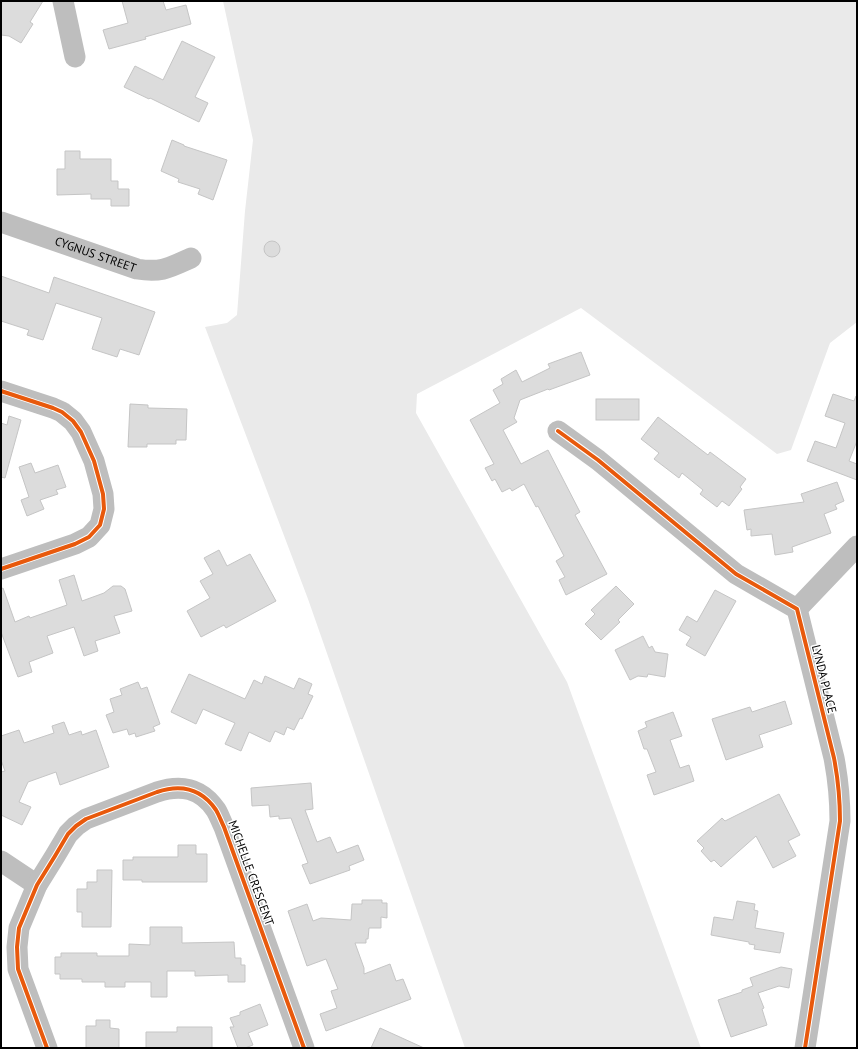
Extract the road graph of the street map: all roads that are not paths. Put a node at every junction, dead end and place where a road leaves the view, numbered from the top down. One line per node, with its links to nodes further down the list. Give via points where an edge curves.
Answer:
1 (63, 1): 2 (street)
2 (75, 57)
3 (1, 222): 4 (street, CYGNUS STREET, via 137,269 166,269)
4 (191, 258)
5 (1, 391): 8 (street, via 53,408 73,421 81,432 94,462 103,494 104,509 100,525 90,537)
6 (558, 431): 9 (street, via 604,465 736,574)
7 (857, 546): 9 (street)
8 (1, 569)
9 (797, 609): 14 (street, LYNDA PLACE, via 834,758 840,800 840,821)
10 (1, 861): 11 (street)
11 (37, 885): 12 (street, MICHELLE CRESCENT, via 19,928 18,969); 13 (street, MICHELLE CRESCENT, via 68,834 86,819 168,788 186,788 198,792 216,810 224,827)
12 (47, 1048)
13 (304, 1048)
14 (804, 1048)

